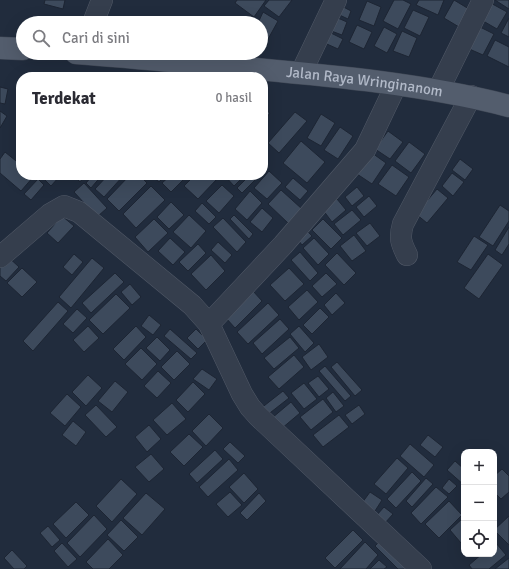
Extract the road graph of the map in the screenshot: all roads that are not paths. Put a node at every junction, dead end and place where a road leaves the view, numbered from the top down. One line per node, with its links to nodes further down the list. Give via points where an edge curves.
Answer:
1 (102, 0): 4 (street)
2 (336, 0): 8 (street)
3 (483, 0): 10 (street)
4 (95, 16)
5 (0, 48): 6 (main road)
6 (16, 49)
7 (157, 60): 8 (main road, Jalan Raya Wringinanom)
8 (301, 73): 9 (main road, Jalan Raya Wringinanom)
9 (396, 85): 10 (main road, Jalan Raya Wringinanom); 15 (street, via 365,150)
10 (438, 91): 11 (main road, Jalan Raya Wringinanom)
11 (471, 96): 12 (main road, Jalan Raya Wringinanom); 13 (street, via 403,224 401,243)
12 (509, 106)
13 (407, 255)
14 (0, 257): 15 (street, via 50,214 64,206 79,212 192,305)
15 (210, 324): 16 (street, via 250,407)
16 (421, 569)

